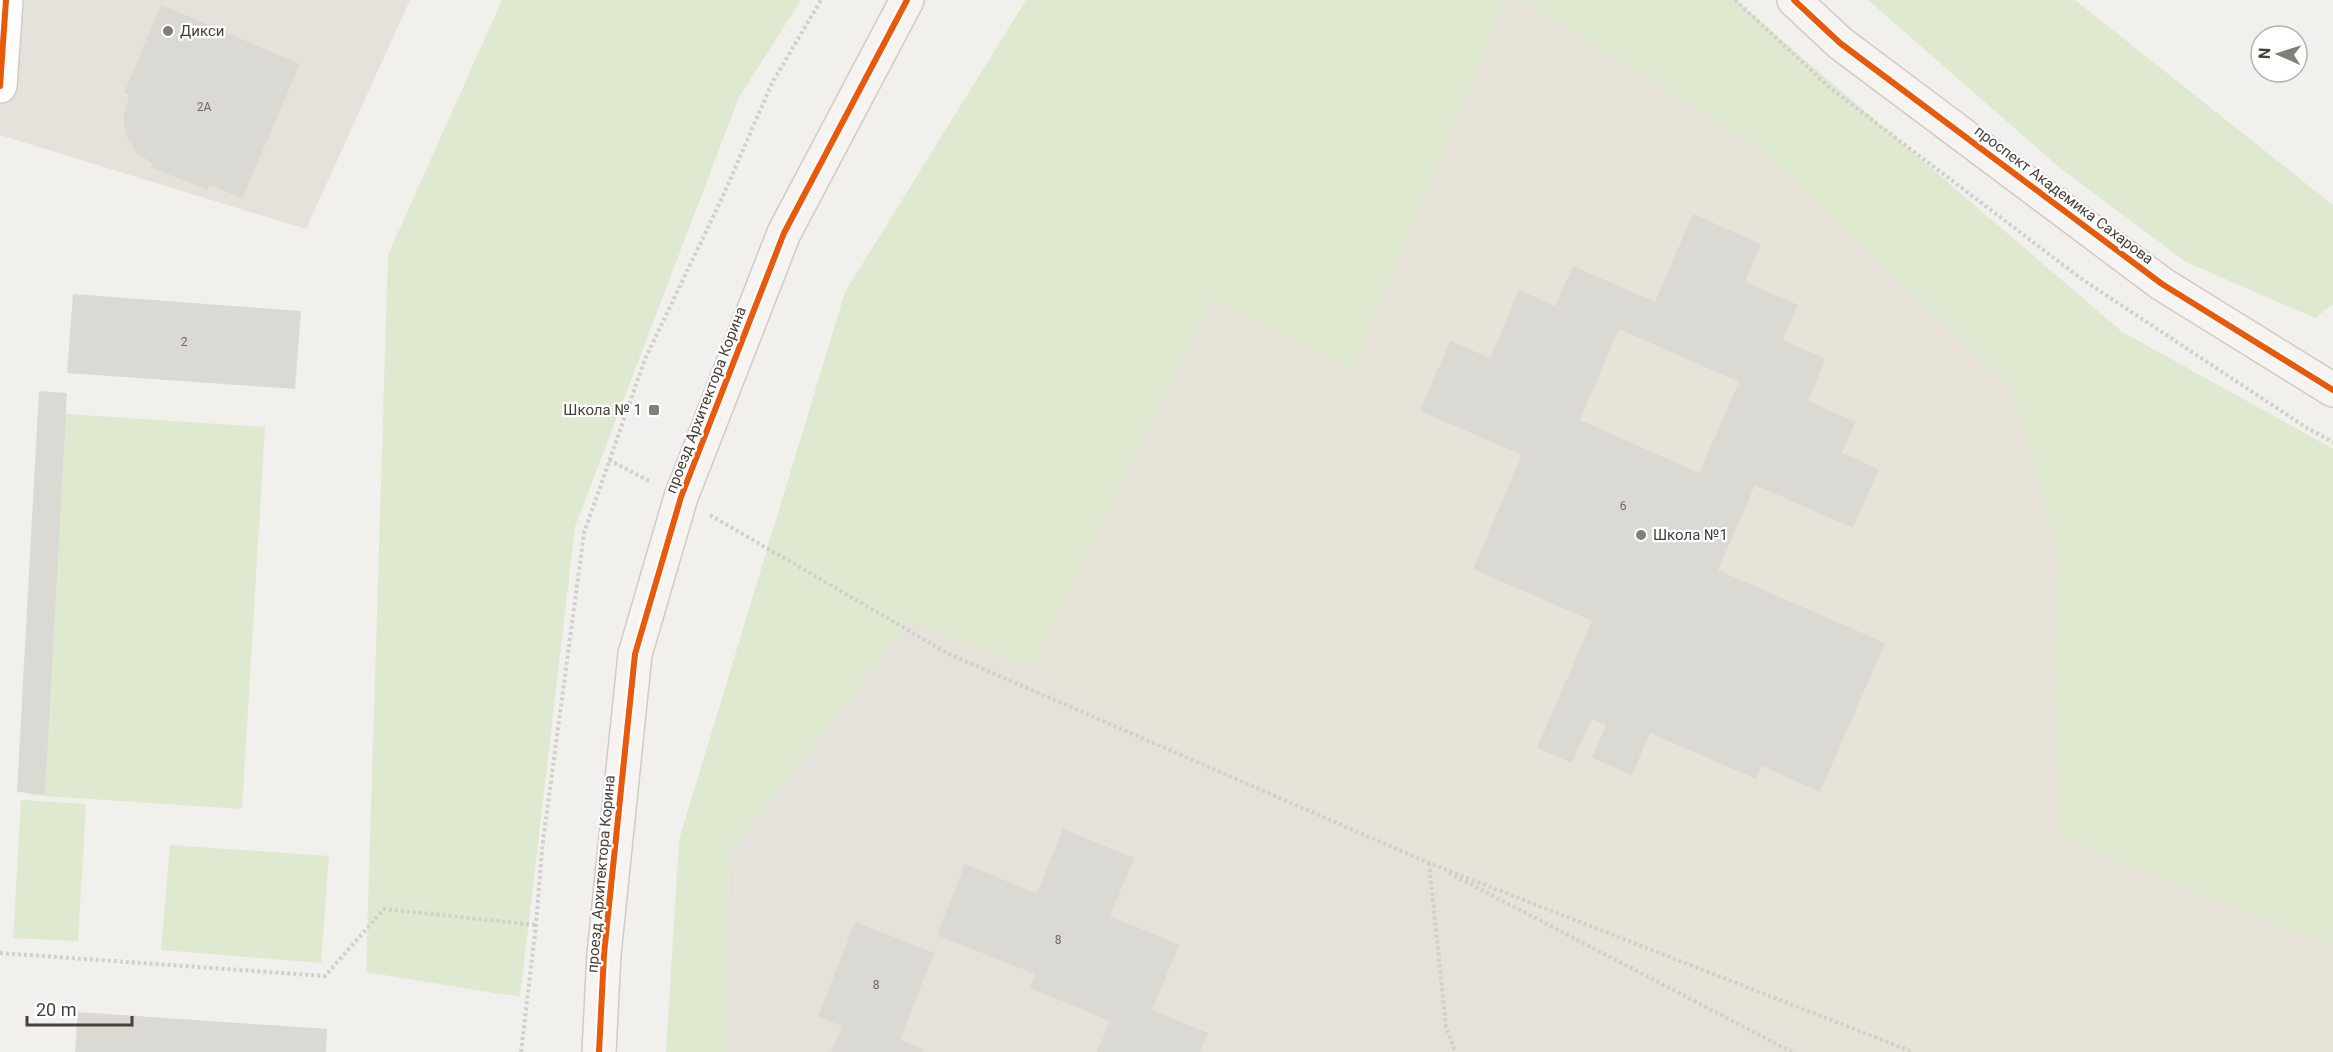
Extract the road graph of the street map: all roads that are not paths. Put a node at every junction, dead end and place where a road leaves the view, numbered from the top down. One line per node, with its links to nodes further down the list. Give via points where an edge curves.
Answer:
1 (6, 0): 4 (street)
2 (907, 0): 6 (street, проезд Архитектора Корина, via 784,233 681,498 635,654 604,954)
3 (1794, 0): 5 (street, проспект Академика Сахарова, via 1840,43 2162,284)
4 (0, 86)
5 (2333, 390)
6 (599, 1052)

